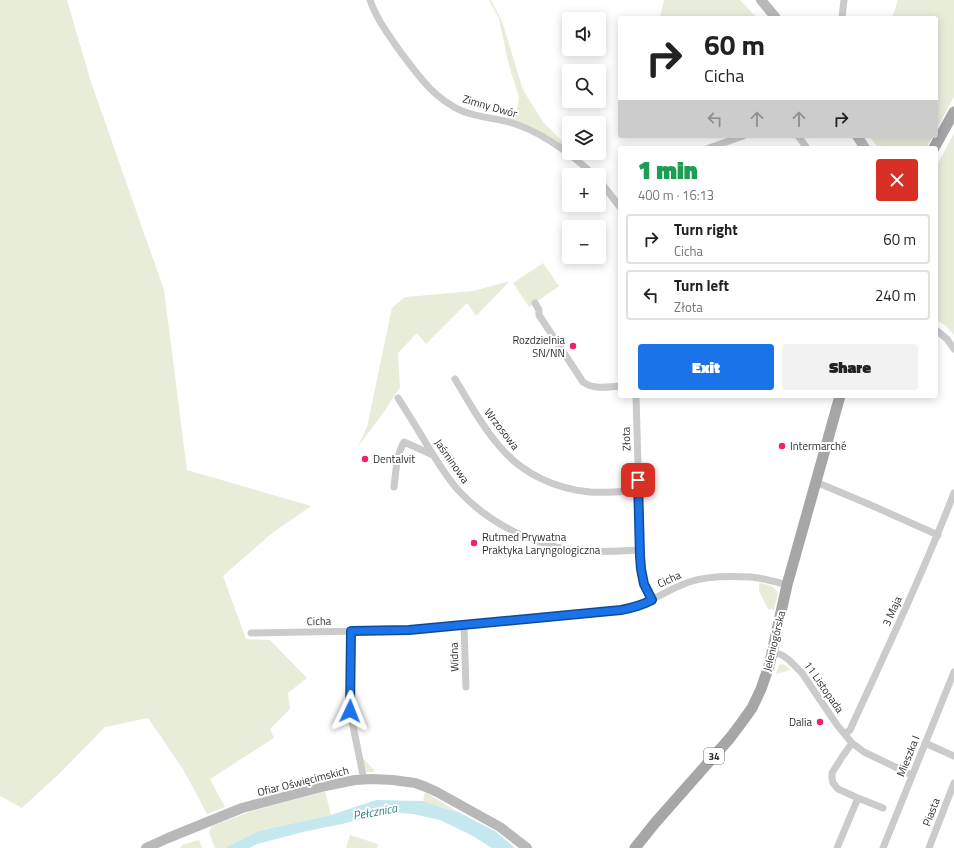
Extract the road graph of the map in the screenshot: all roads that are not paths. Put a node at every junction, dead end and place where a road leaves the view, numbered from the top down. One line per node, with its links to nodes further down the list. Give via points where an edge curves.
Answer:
1 (370, 0): 10 (street, Zimny Dwór, via 381,23 410,66 425,84 444,100 469,114 509,122 531,130 563,149)
2 (761, 0): 4 (street)
3 (844, 0): 5 (street)
4 (774, 16)
5 (842, 16)
6 (954, 112): 9 (main road)
7 (740, 138): 8 (street)
8 (728, 145)
9 (935, 146)
10 (586, 168)
11 (606, 189): 12 (street)
12 (618, 204)
13 (535, 304): 17 (street, via 539,315 583,382 596,387)
14 (938, 331): 15 (street, via 947,338)
15 (954, 349)
16 (455, 379): 24 (street, Wrzosowa, via 501,449 540,479 571,489 591,492)
17 (618, 386)
18 (398, 398): 21 (street, Jaśminowa)
19 (636, 398): 24 (street, Złota)
20 (839, 398): 22 (main road, Jeleniogórska / 34)
21 (434, 455): 23 (street, via 404,442 400,449); 27 (street, Jaśminowa, via 450,480 470,502 499,523 531,539 573,550)
22 (816, 482): 26 (street); 28 (main road, Jeleniogórska / 34)
23 (394, 487)
24 (639, 491): 27 (street, Złota)
25 (954, 493): 26 (street, 3 Maja)
26 (938, 535): 36 (street, 3 Maja, via 850,730)
27 (640, 550): 29 (street, Złota, via 642,578)
28 (787, 585): 29 (street, Cicha, via 752,577 707,578 689,582); 33 (main road, Jeleniogórska / 34)
29 (652, 600): 30 (street, Cicha, via 621,610)
30 (464, 626): 31 (street, Cicha); 35 (street, Widna)
31 (351, 631): 32 (street, Cicha); 41 (street, via 350,711)
32 (251, 633)
33 (772, 652): 36 (street, 11 Listopada, via 782,655 802,673); 47 (main road, Jeleniogórska / 34, via 761,689 752,708 730,738)
34 (954, 672): 37 (street, Mieszka I)
35 (466, 687)
36 (845, 734): 38 (street, 11 Listopada)
37 (925, 742): 39 (street); 40 (street, Mieszka I)
38 (852, 743): 40 (street, 11 Listopada, via 864,752); 43 (street, via 832,773 832,778 838,789)
39 (954, 756)
40 (912, 775): 49 (street, Mieszka I)
41 (364, 780): 45 (street, Ofiar Oświęcimskich, via 325,786 242,808); 46 (street, Ofiar Oświęcimskich, via 394,780 426,787 500,827)
42 (954, 783): 50 (street, Piasta)
43 (858, 798): 44 (street); 48 (street)
44 (883, 808)
45 (146, 848)
46 (527, 848)
47 (635, 848)
48 (837, 848)
49 (883, 848)
50 (929, 848)

